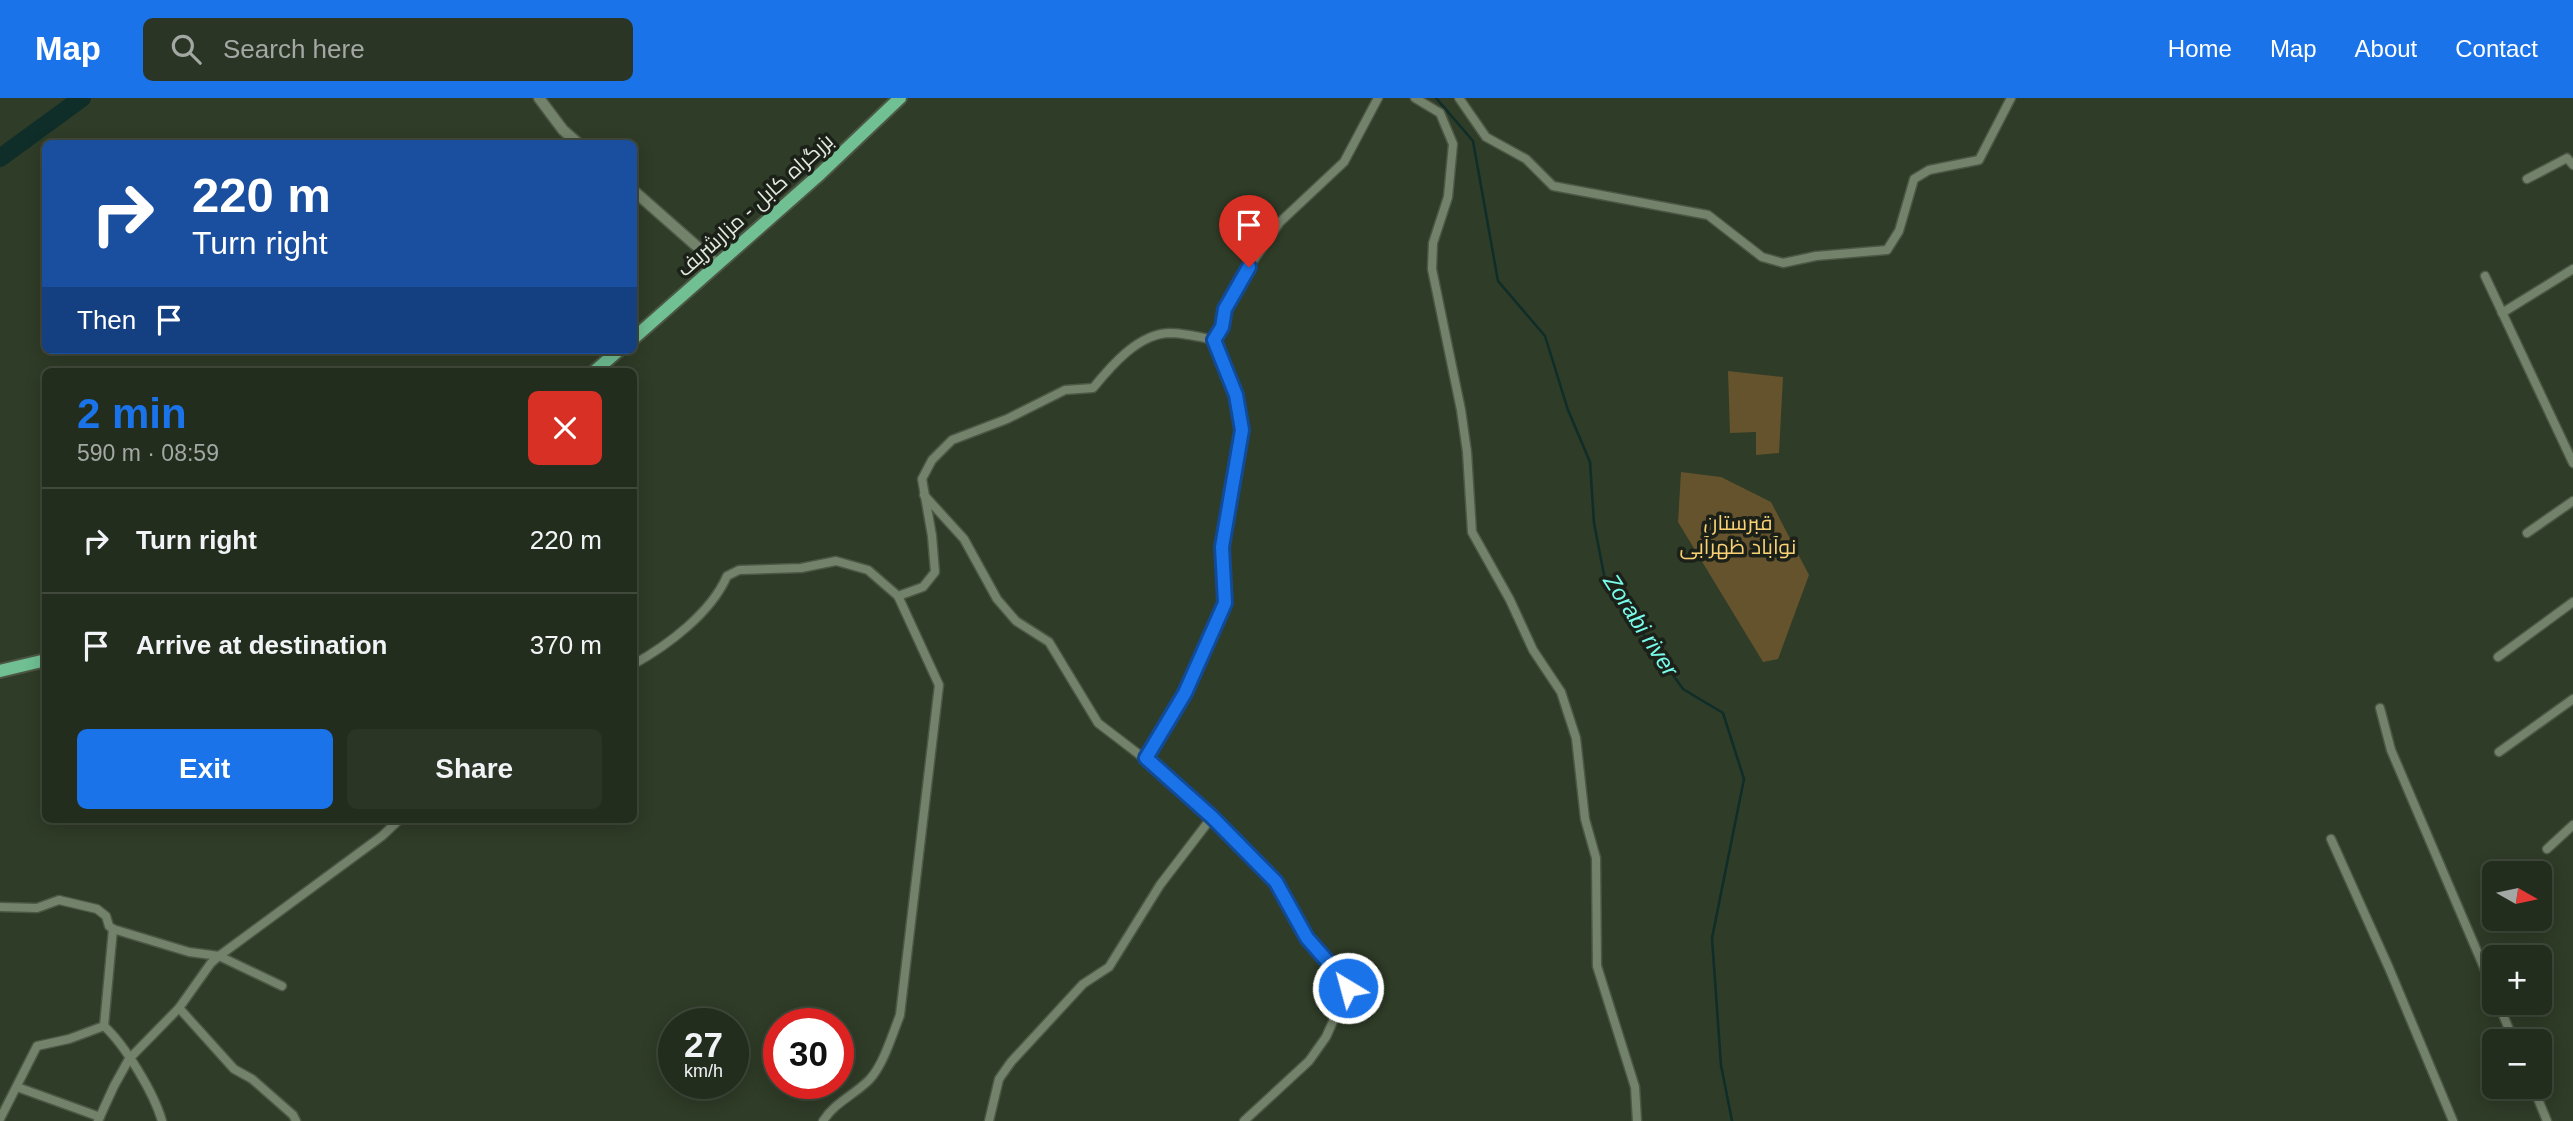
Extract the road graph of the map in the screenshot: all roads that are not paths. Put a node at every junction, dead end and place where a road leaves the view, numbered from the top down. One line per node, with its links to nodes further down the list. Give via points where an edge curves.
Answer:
1 (539, 98): 7 (street)
2 (900, 98): 11 (highway, بزرگراه کابل - مزارشریف)
3 (1378, 98): 16 (street, via 1344,163 1280,222 1249,267)
4 (1415, 98): 55 (street, via 1440,113 1453,144 1448,197 1433,243 1432,269 1461,410 1472,532 1533,650 1561,692 1576,738 1585,819 1596,858 1597,966 1635,1087)
5 (1459, 98): 6 (street, via 1486,137 1526,159 1553,186 1708,215 1762,257 1783,263 1887,250 1899,230 1914,179 1929,170 1979,160)
6 (2011, 98)
7 (574, 140)
8 (2573, 165): 9 (street, via 2567,158)
9 (2527, 179)
10 (637, 194): 11 (street)
11 (718, 265): 15 (highway, بزرگراه کابل - مزارشریف)
12 (2573, 269): 14 (street)
13 (2485, 276): 14 (street)
14 (2502, 313): 19 (street)
15 (637, 335)
16 (1214, 340): 20 (street, via 1167,333 1141,342 1093,388 1065,390 1007,419 951,439 922,479); 32 (street, via 1236,395 1242,430 1222,547 1225,603 1185,693)
17 (614, 354): 18 (highway)
18 (598, 368)
19 (2573, 463)
20 (924, 494): 23 (street, via 935,572 923,587); 32 (street, via 964,539 997,599 1016,621 1049,642 1098,723)
21 (2573, 501): 22 (street)
22 (2527, 533)
23 (898, 596): 27 (street, via 868,570 836,562 739,569 727,576 719,594 665,647); 52 (street, via 939,685 900,1015 871,1078 830,1110)
24 (2573, 602): 25 (street)
25 (2498, 657)
26 (42, 661): 28 (highway)
27 (637, 662)
28 (0, 671)
29 (2573, 699): 31 (street)
30 (2380, 708): 41 (street, via 2391,750)
31 (2499, 752)
32 (1146, 758): 33 (street)
33 (1212, 817): 53 (street, via 1160,886 1109,967 1083,984 1011,1062 999,1079); 54 (street, via 1276,882 1307,938 1348,988 1326,1037 1309,1061)
34 (396, 823): 40 (street)
35 (2573, 825): 37 (street)
36 (2331, 839): 56 (street)
37 (2547, 849)
38 (0, 907): 39 (street, via 37,908 59,900 97,909)
39 (113, 929): 40 (street, via 189,952); 44 (street)
40 (219, 956): 42 (street); 43 (street)
41 (2482, 963)
42 (282, 986)
43 (179, 1008): 45 (street); 51 (street, via 234,1069 252,1079)
44 (104, 1026): 45 (street); 46 (street, via 37,1046)
45 (130, 1059): 49 (street); 50 (street)
46 (17, 1087): 48 (street); 49 (street)
47 (2538, 1099): 57 (street)
48 (0, 1119)
49 (99, 1119)
50 (162, 1121)
51 (296, 1121)
52 (823, 1121)
53 (989, 1121)
54 (1244, 1121)
55 (1637, 1121)
56 (2453, 1121)
57 (2547, 1121)

